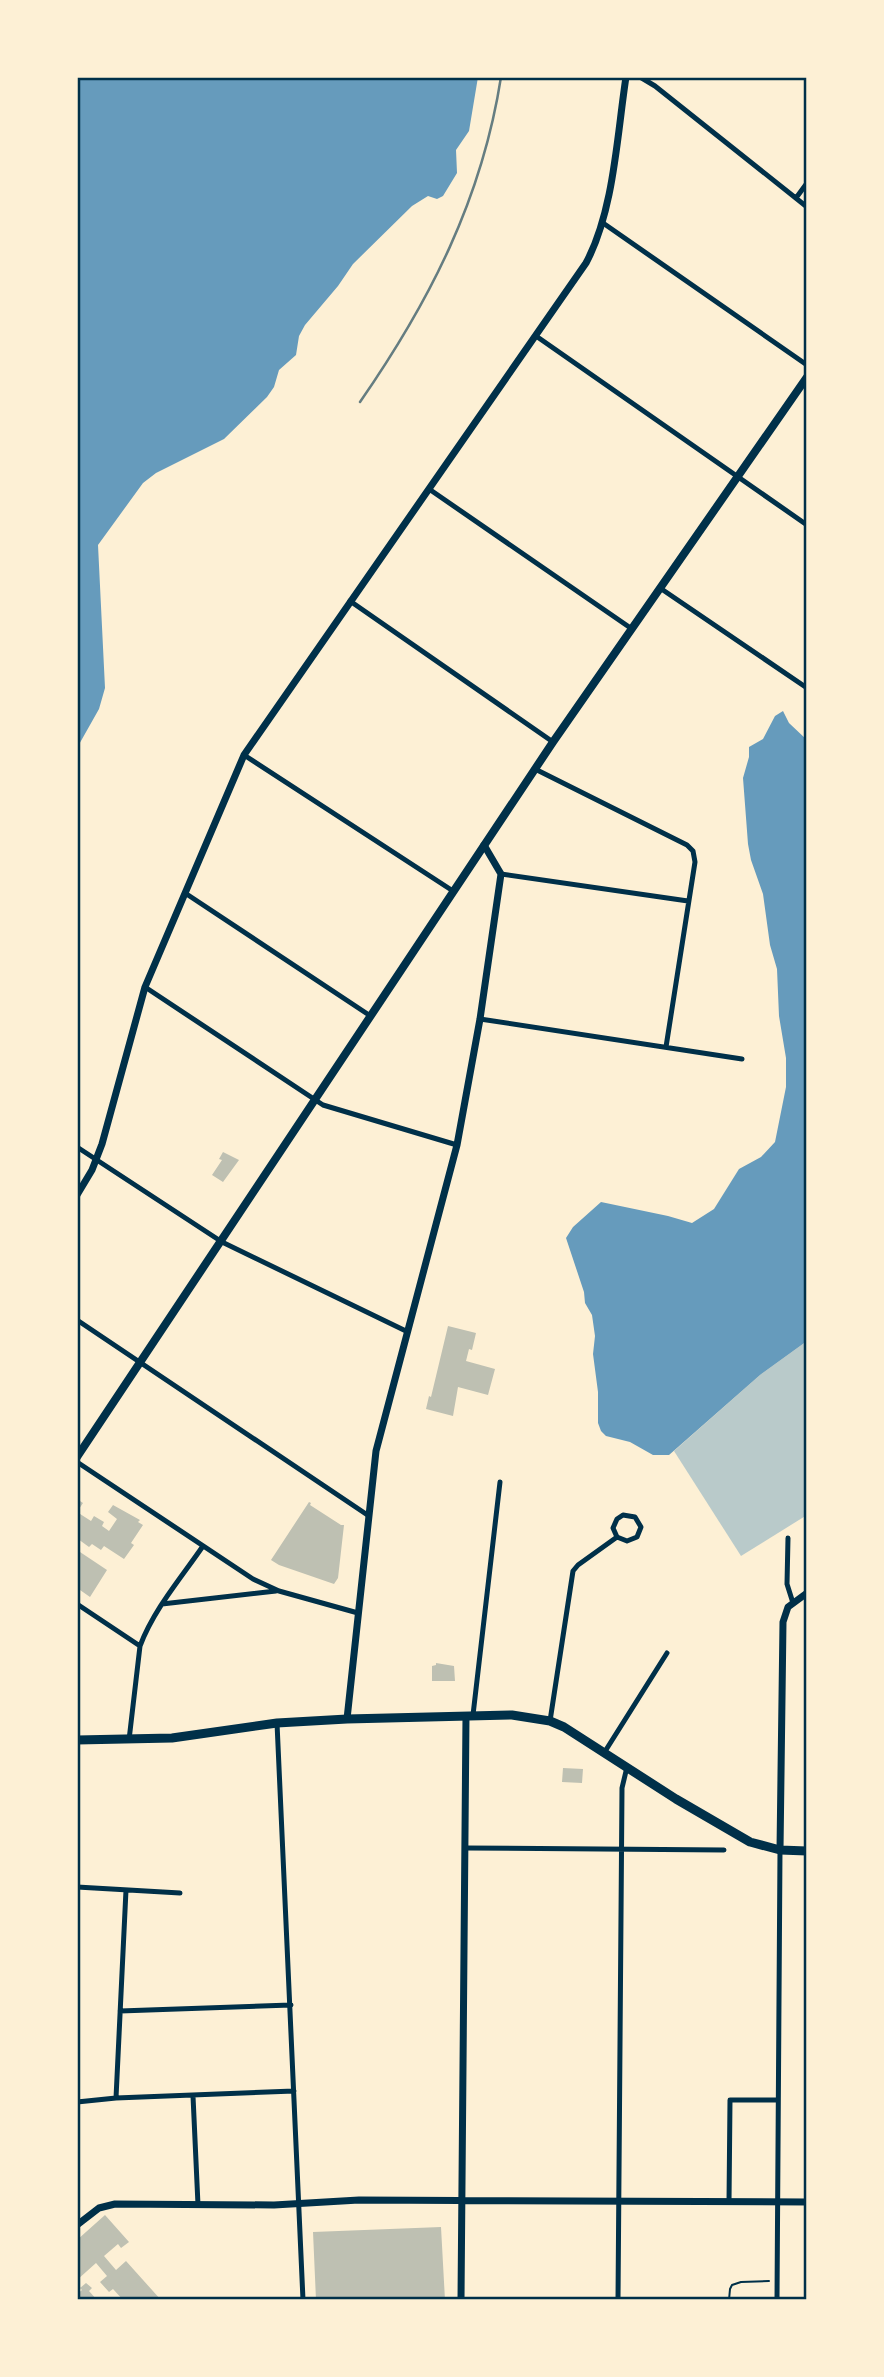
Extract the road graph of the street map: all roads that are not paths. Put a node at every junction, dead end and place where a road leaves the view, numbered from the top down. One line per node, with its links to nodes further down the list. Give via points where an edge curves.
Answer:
1 (626, 77): 6 (street)
2 (640, 77): 4 (street)
3 (807, 183): 4 (street)
4 (796, 198): 5 (street)
5 (807, 207)
6 (603, 223): 7 (street, via 586,263); 8 (street)
7 (536, 336): 10 (street); 11 (street)
8 (807, 365)
9 (807, 377): 10 (main road)
10 (738, 477): 12 (street); 13 (main road)
11 (429, 489): 14 (street); 15 (street)
12 (807, 525)
13 (660, 588): 15 (main road); 16 (street)
14 (350, 601): 17 (street); 18 (street)
15 (632, 629): 17 (main road)
16 (807, 688)
17 (553, 742): 19 (main road)
18 (244, 755): 22 (street); 23 (street)
19 (536, 769): 20 (main road); 24 (street, via 687,845 695,857)
20 (484, 845): 21 (street); 22 (main road)
21 (501, 874): 24 (street); 27 (street)
22 (453, 891): 26 (main road)
23 (185, 893): 25 (street); 26 (street)
24 (688, 901): 28 (street)
25 (145, 987): 30 (street); 33 (street)
26 (369, 1015): 30 (main road)
27 (480, 1018): 28 (street); 31 (street)
28 (666, 1047): 29 (street)
29 (742, 1059)
30 (314, 1100): 31 (street); 35 (main road)
31 (457, 1145): 37 (street)
32 (77, 1147): 33 (street)
33 (96, 1160): 34 (street); 35 (street)
34 (77, 1195)
35 (222, 1242): 37 (street); 38 (main road)
36 (77, 1320): 38 (street)
37 (408, 1332): 41 (street, via 380,1434)
38 (141, 1363): 39 (main road); 41 (street)
39 (77, 1460): 44 (street)
40 (500, 1482): 53 (street)
41 (369, 1516): 50 (street)
42 (617, 1537): 42 (street, via 613,1528 617,1519 624,1514 635,1517 640,1527 637,1537 629,1541); 55 (street, via 573,1571)
43 (788, 1538): 47 (street, via 787,1584)
44 (203, 1546): 45 (street); 49 (street)
45 (279, 1591): 49 (street); 50 (street)
46 (807, 1593): 47 (street)
47 (793, 1603): 64 (street, via 783,1622)
48 (77, 1604): 51 (street)
49 (162, 1604): 51 (street)
50 (358, 1613): 54 (street)
51 (140, 1646): 58 (street)
52 (667, 1653): 59 (street)
53 (469, 1715): 54 (main road); 55 (main road); 61 (street)
54 (347, 1719): 56 (main road)
55 (550, 1721): 59 (main road)
56 (276, 1723): 58 (main road); 69 (street)
57 (77, 1740): 58 (main road)
58 (129, 1740)
59 (604, 1753): 60 (main road)
60 (627, 1767): 62 (street); 64 (main road, via 727,1830)
61 (466, 1848): 62 (street); 76 (street)
62 (621, 1848): 63 (street); 77 (street)
63 (724, 1850)
64 (780, 1850): 65 (main road); 74 (street)
65 (807, 1851)
66 (77, 1887): 67 (street)
67 (126, 1890): 68 (street); 70 (street)
68 (180, 1893)
69 (291, 2005): 70 (street); 71 (street)
70 (120, 2011): 73 (street)
71 (294, 2091): 72 (street); 81 (street)
72 (193, 2096): 73 (street); 82 (street)
73 (116, 2098): 75 (street)
74 (778, 2100): 78 (street, via 730,2100); 79 (street)
75 (77, 2102)
76 (463, 2201): 77 (street); 81 (street); 85 (street)
77 (618, 2201): 78 (street); 86 (street)
78 (729, 2202): 79 (street)
79 (777, 2202): 80 (street); 87 (street)
80 (807, 2202)
81 (299, 2204): 82 (street); 84 (street)
82 (198, 2205): 83 (street, via 107,2205)
83 (77, 2225)
84 (303, 2300)
85 (461, 2300)
86 (618, 2300)
87 (776, 2300)

